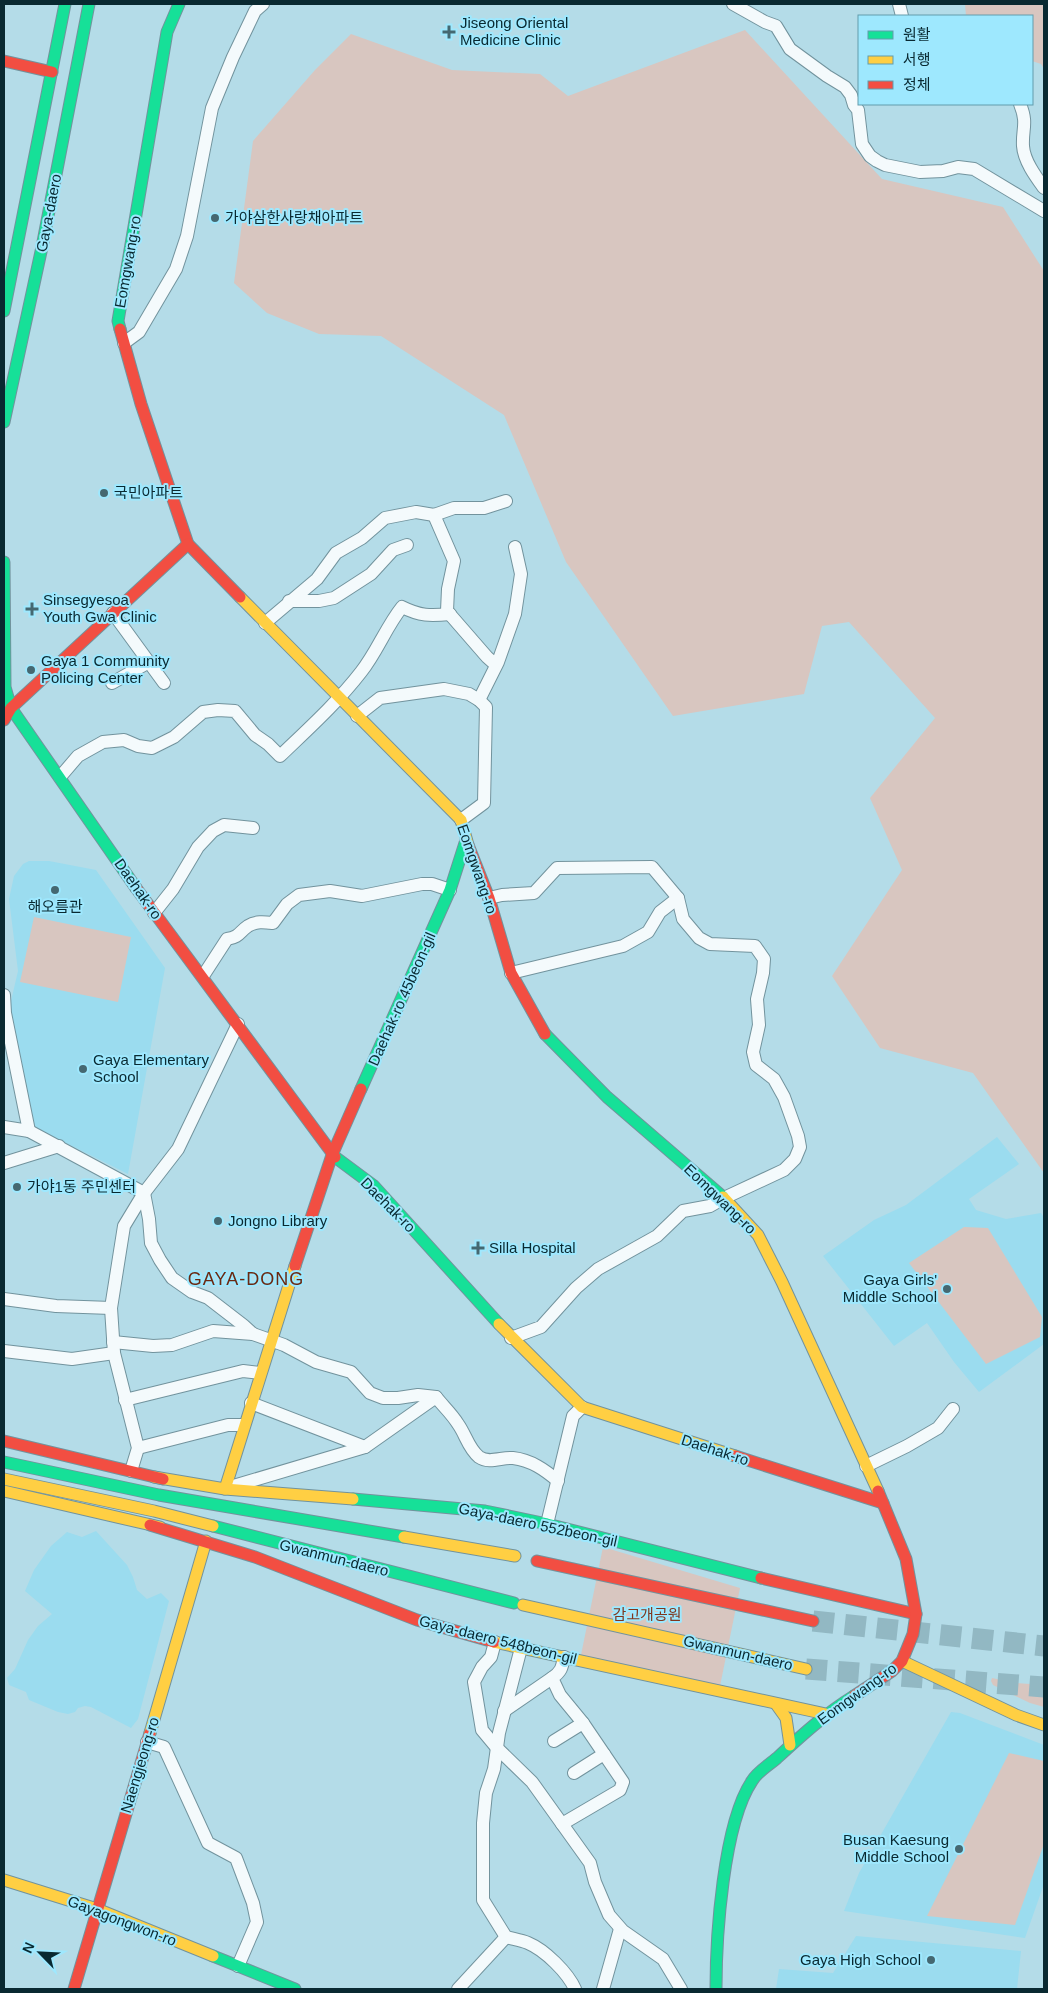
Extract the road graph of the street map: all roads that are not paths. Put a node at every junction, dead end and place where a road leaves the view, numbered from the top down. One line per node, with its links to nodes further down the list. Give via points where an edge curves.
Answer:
1 (65, 4): 7 (main road, Gaya-daero)
2 (89, 4): 13 (main road, Gaya-daero)
3 (178, 4): 12 (main road, Eomgwang-ro, via 167,32 118,320)
4 (264, 4): 12 (street, via 255,11 212,108 187,236 176,269 139,332)
5 (734, 4): 10 (street, via 776,26 790,50 845,87 858,110 862,144 876,161 920,172 958,167 974,169)
6 (4, 61): 7 (main road)
7 (52, 72): 11 (main road, Gaya-daero)
8 (1020, 105): 9 (street, via 1026,128 1023,149)
9 (1044, 188)
10 (1044, 211)
11 (4, 311)
12 (124, 343): 16 (main road, Eomgwang-ro, via 140,404)
13 (4, 422)
14 (506, 501): 15 (street, via 484,508 454,508)
15 (434, 515): 20 (street, via 416,512 385,518 362,538 336,553 317,579); 21 (street, via 454,561 448,589 447,611)
16 (188, 544): 22 (main road); 23 (main road, Eomgwang-ro)
17 (407, 545): 20 (street, via 393,550 371,574 334,598)
18 (514, 547): 25 (street, via 521,574 515,614)
19 (4, 562): 30 (main road, Daehak-ro, via 5,688)
20 (289, 601): 23 (street)
21 (450, 614): 25 (street); 28 (street, via 418,614 402,607 362,672)
22 (110, 616): 24 (street); 30 (main road)
23 (264, 623): 28 (main road, Eomgwang-ro)
24 (149, 662): 26 (street); 27 (street)
25 (496, 665): 29 (street)
26 (112, 683)
27 (164, 683)
28 (338, 698): 31 (main road, Eomgwang-ro); 33 (street, via 280,756 255,735 235,711 218,710 203,712 174,737 152,748 124,740 103,742 78,756)
29 (479, 700): 31 (street, via 469,694 444,689 380,698); 34 (street, via 486,708 484,803)
30 (11, 708): 32 (main road); 33 (main road, Daehak-ro)
31 (357, 716): 34 (main road, Eomgwang-ro)
32 (4, 720)
33 (60, 777): 40 (main road, Daehak-ro)
34 (461, 820): 36 (main road, Eomgwang-ro)
35 (252, 828): 40 (street, via 224,825 213,831 198,847 173,890)
36 (466, 840): 37 (main road, Daehak-ro 45beon-gil); 38 (main road, Eomgwang-ro)
37 (450, 890): 42 (street, via 422,884 362,896 330,891 299,895 286,904 273,922 247,926 237,937 227,939); 48 (main road, Daehak-ro 45beon-gil)
38 (488, 898): 39 (street, via 534,893 557,868 652,867); 41 (main road, Eomgwang-ro)
39 (678, 898): 41 (street, via 660,912 648,932 623,946); 51 (street, via 683,919 699,938 710,944 755,946 764,959 757,999 759,1025 753,1052 756,1065 774,1079 784,1098 800,1147 795,1159 784,1170)
40 (154, 913): 42 (main road, Daehak-ro)
41 (510, 973): 51 (main road, Eomgwang-ro, via 547,1037 607,1097)
42 (202, 976): 44 (main road, Daehak-ro)
43 (4, 995): 46 (street)
44 (238, 1024): 48 (main road, Daehak-ro); 50 (street, via 178,1149)
45 (4, 1126): 46 (street)
46 (29, 1131): 47 (street)
47 (59, 1146): 49 (street); 50 (street)
48 (332, 1155): 55 (main road, Daehak-ro, via 374,1186); 56 (main road, Daehak-ro 45beon-gil)
49 (4, 1163)
50 (144, 1193): 53 (street, via 124,1226); 54 (street, via 151,1243 172,1278 192,1292 208,1298)
51 (724, 1198): 55 (street, via 710,1206 682,1211 657,1236 598,1269 541,1327); 70 (main road, Eomgwang-ro, via 758,1236 771,1258)
52 (4, 1299): 53 (street, via 56,1306)
53 (111, 1308): 57 (street)
54 (253, 1334): 56 (street); 57 (street, via 214,1330 172,1345)
55 (511, 1338): 63 (main road, Daehak-ro)
56 (270, 1339): 59 (main road, Daehak-ro 45beon-gil); 60 (street, via 316,1362 350,1372 370,1392 383,1398)
57 (113, 1348): 58 (street, via 72,1359); 61 (street)
58 (4, 1351)
59 (260, 1373): 61 (street, via 243,1371); 62 (main road, Daehak-ro 45beon-gil)
60 (436, 1397): 67 (street); 74 (street, via 458,1423 480,1458 495,1461 512,1458 532,1463)
61 (124, 1400): 68 (street)
62 (251, 1403): 65 (main road, Daehak-ro 45beon-gil); 67 (street)
63 (582, 1407): 74 (street, via 573,1416); 77 (main road, Daehak-ro)
64 (953, 1409): 70 (street, via 938,1428)
65 (244, 1425): 68 (street, via 228,1425); 75 (main road, Daehak-ro 45beon-gil)
66 (4, 1441): 71 (main road, Gaya-daero 552beon-gil)
67 (365, 1447): 75 (street)
68 (138, 1448): 71 (street)
69 (4, 1462): 78 (main road, Gwanmun-daero)
70 (866, 1466): 77 (main road, Eomgwang-ro)
71 (131, 1471): 72 (main road, Gaya-daero 552beon-gil)
72 (154, 1476): 75 (main road, Gaya-daero 552beon-gil); 78 (main road, Gaya-daero 552beon-gil)
73 (4, 1479): 82 (main road, Gwanmun-daero, via 154,1511)
74 (558, 1481): 79 (street)
75 (225, 1489): 79 (main road, Gaya-daero 552beon-gil, via 485,1511)
76 (4, 1491): 80 (main road, Gaya-daero 548beon-gil)
77 (883, 1503): 86 (main road, Eomgwang-ro, via 906,1558)
78 (282, 1517): 83 (main road, Gwanmun-daero)
79 (548, 1524): 85 (main road, Gaya-daero 552beon-gil)
80 (150, 1525): 81 (main road, Gaya-daero 548beon-gil); 82 (main road, Gaya-daero 548beon-gil)
81 (206, 1542): 89 (main road, Gaya-daero 548beon-gil, via 417,1620); 104 (main road, Naengjeong-ro)
82 (283, 1545): 93 (main road, Gwanmun-daero, via 518,1604)
83 (515, 1556)
84 (536, 1561): 87 (main road)
85 (886, 1607): 86 (main road, Gaya-daero 552beon-gil); 88 (main road, via 908,1626)
86 (916, 1614): 88 (main road, Eomgwang-ro)
87 (813, 1620)
88 (911, 1640): 92 (main road, Eomgwang-ro)
89 (495, 1642): 90 (main road, Gaya-daero 548beon-gil); 106 (street, via 491,1657 474,1682 482,1730)
90 (521, 1648): 91 (main road, Gaya-daero 548beon-gil); 98 (street)
91 (564, 1657): 96 (street, via 559,1674); 97 (main road, Gaya-daero 548beon-gil)
92 (904, 1657): 94 (main road); 95 (main road, Eomgwang-ro); 100 (main road)
93 (806, 1668)
94 (916, 1668): 95 (main road); 102 (main road)
95 (892, 1671): 99 (main road, Eomgwang-ro)
96 (552, 1678): 98 (street); 101 (street, via 560,1695)
97 (776, 1704): 99 (main road, Gaya-daero 548beon-gil); 105 (main road, via 784,1711 789,1724)
98 (504, 1711): 106 (street)
99 (826, 1714): 105 (main road, Eomgwang-ro)
100 (1044, 1717)
101 (583, 1722): 103 (street); 107 (street)
102 (1044, 1725)
103 (554, 1741)
104 (147, 1742): 111 (main road, Naengjeong-ro); 114 (street, via 164,1747 208,1843 236,1858 257,1922)
105 (790, 1745): 122 (main road, Eomgwang-ro, via 752,1780 737,1814 716,1947)
106 (496, 1748): 109 (street, via 532,1782); 113 (street, via 483,1823 483,1900)
107 (604, 1754): 108 (street); 109 (street, via 623,1782 620,1790)
108 (574, 1773)
109 (562, 1824): 112 (street, via 590,1863 609,1915)
110 (4, 1880): 111 (main road, Gayagongwon-ro)
111 (97, 1909): 114 (main road, Gayagongwon-ro); 117 (main road, Naengjeong-ro)
112 (620, 1929): 120 (street); 121 (street, via 664,1959)
113 (506, 1936): 116 (street); 119 (street, via 530,1944 554,1962)
114 (238, 1966): 115 (main road, Gayagongwon-ro)
115 (275, 1985): 118 (main road, Gayagongwon-ro)
116 (460, 1987)
117 (74, 1989)
118 (296, 1989)
119 (575, 1989)
120 (602, 1989)
121 (680, 1989)
122 (716, 1989)

